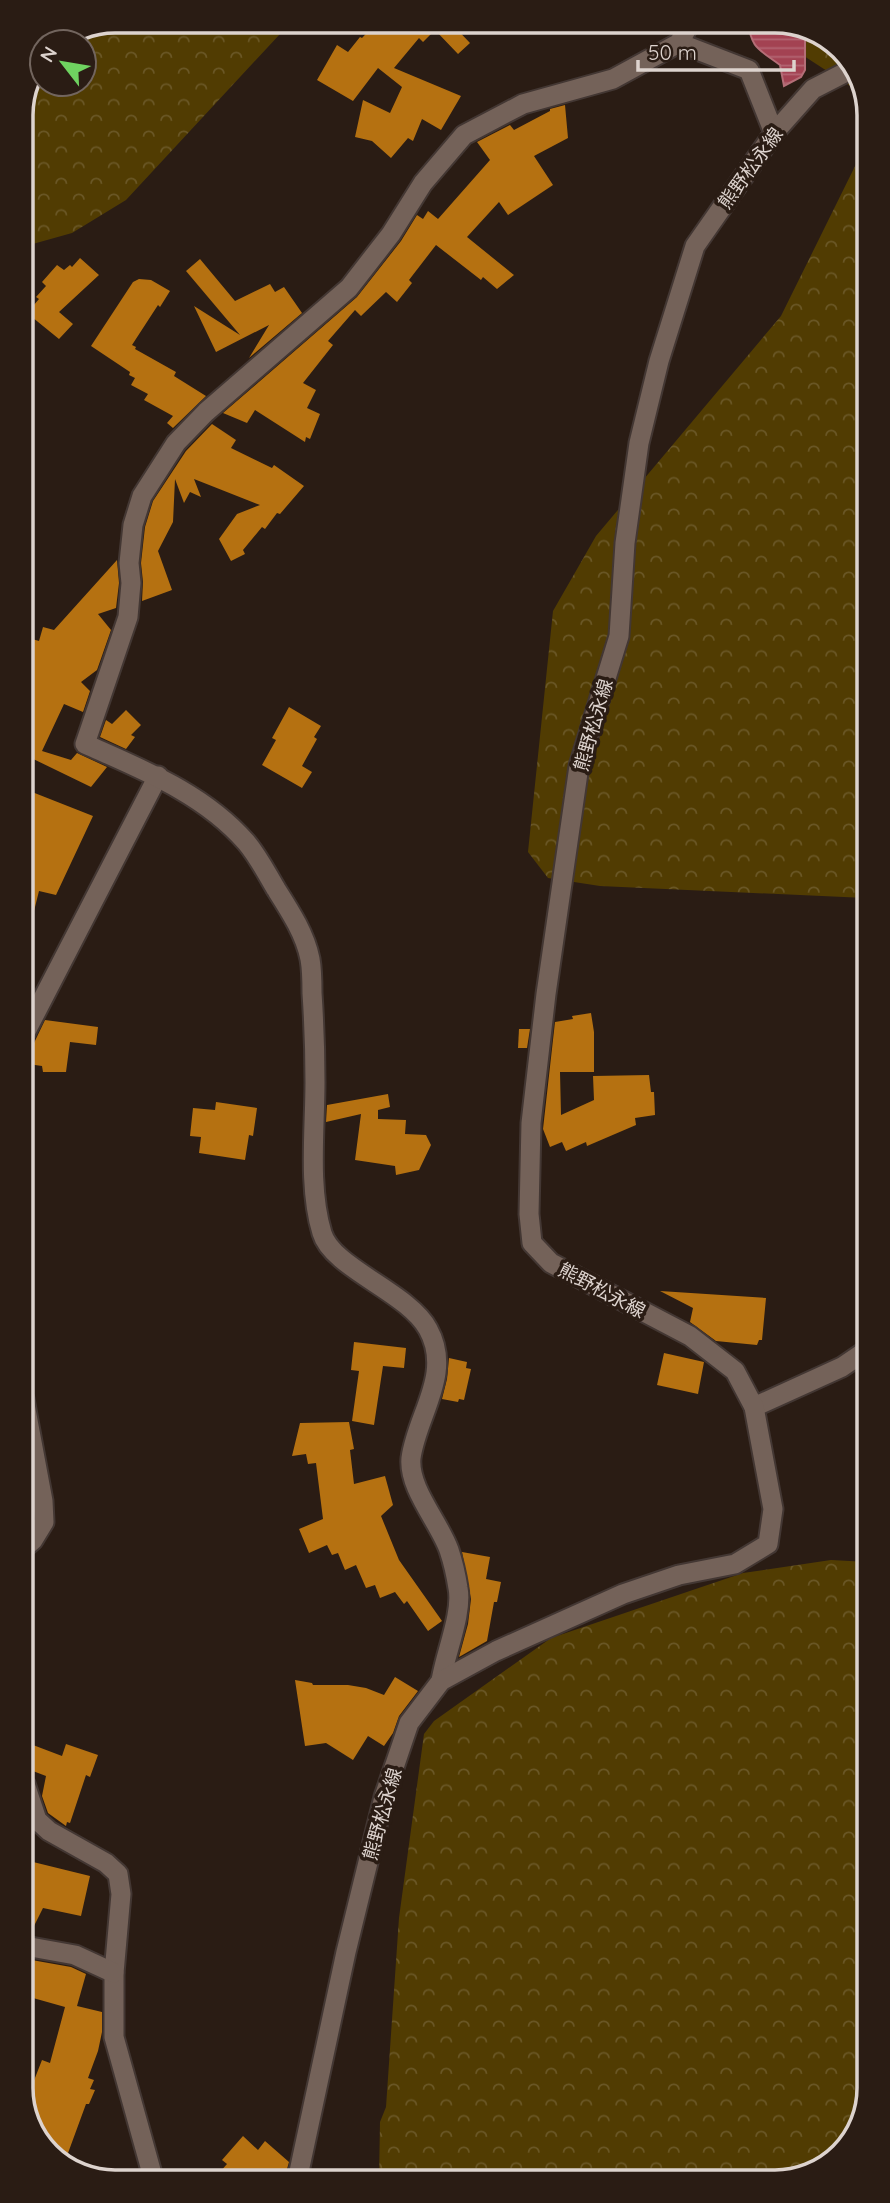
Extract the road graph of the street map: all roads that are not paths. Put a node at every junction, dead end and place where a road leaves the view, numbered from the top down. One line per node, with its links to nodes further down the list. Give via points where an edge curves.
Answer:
1 (684, 33): 2 (street)
2 (679, 43): 4 (street, via 749,71); 5 (street, via 613,79 523,104 464,135 423,183 349,288 176,443 142,496 133,525 128,617 85,744)
3 (845, 73): 4 (street, 熊野松永線, via 813,89)
4 (774, 132): 8 (street, 熊野松永線, via 695,246 639,443 625,543 619,636 579,766 531,1123 529,1201 532,1243 551,1263 690,1336 735,1371)
5 (158, 776): 6 (street); 11 (street, via 210,807 247,843 296,920 310,958 315,1200 323,1237 342,1260 402,1300 427,1326 437,1348 428,1409 411,1460 415,1483 448,1549 459,1591)
6 (33, 1018)
7 (857, 1357): 8 (street)
8 (754, 1407): 11 (street, 熊野松永線, via 773,1509 768,1544 735,1564 679,1575 623,1594)
9 (33, 1447): 10 (street, via 44,1522)
10 (33, 1540)
11 (441, 1681): 16 (street, 熊野松永線, via 410,1723 384,1797)
12 (33, 1808): 14 (street, via 48,1831 118,1874 121,1894)
13 (33, 1947): 14 (street, via 75,1955)
14 (114, 1973): 15 (street, via 114,2037)
15 (151, 2170)
16 (299, 2170)

